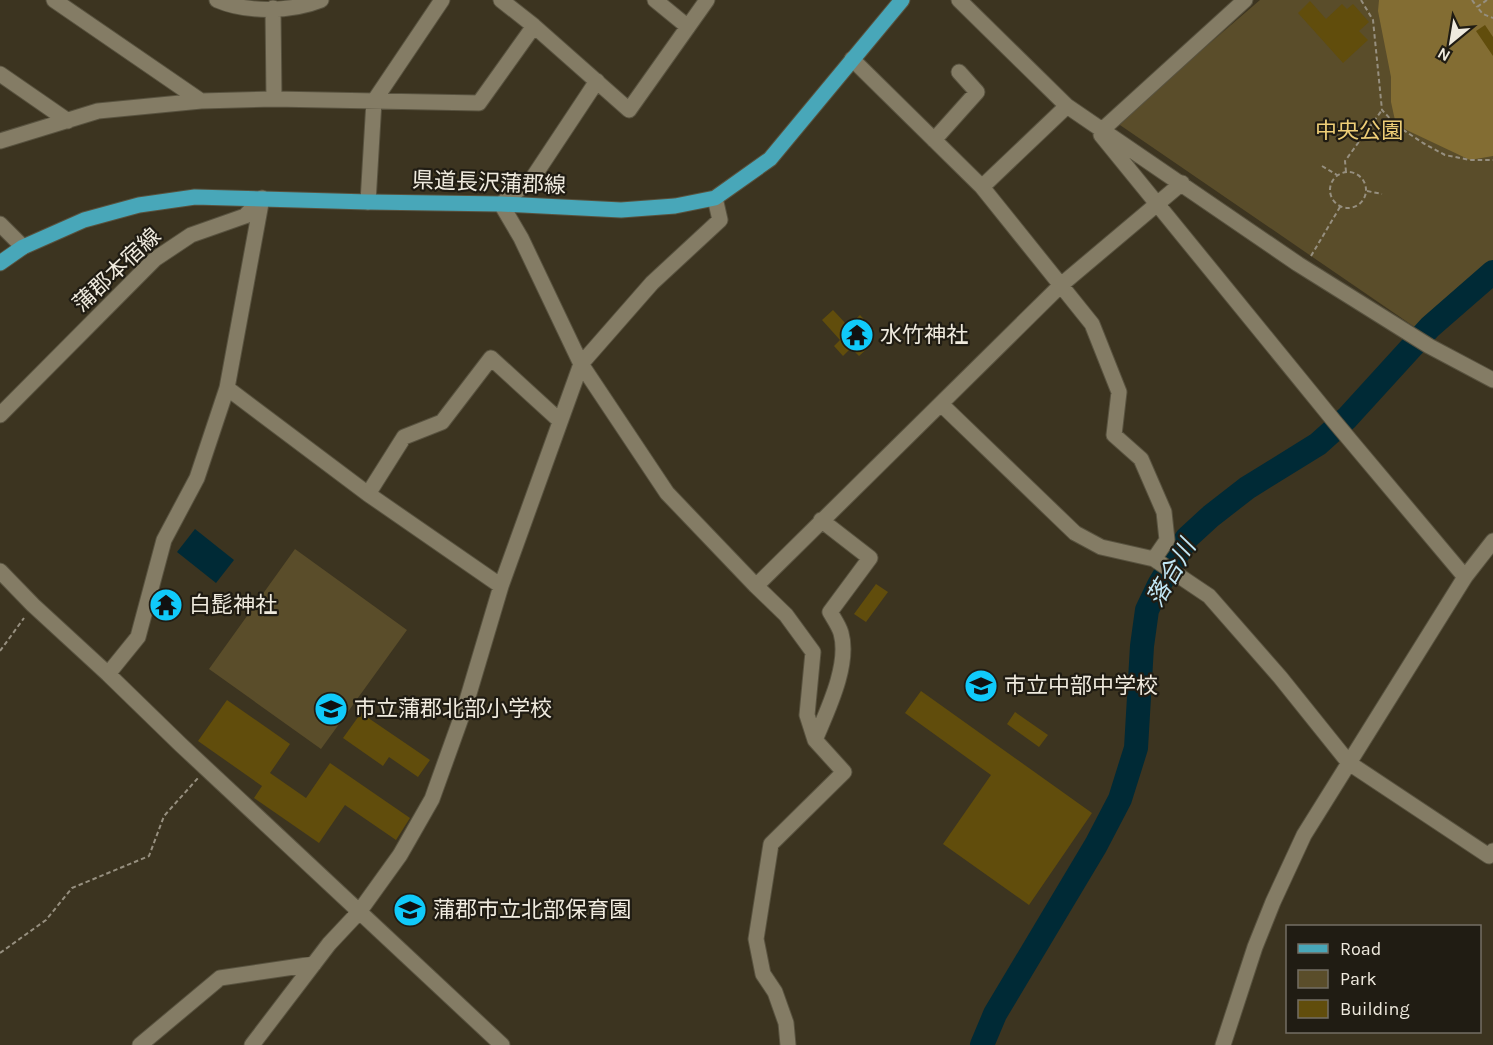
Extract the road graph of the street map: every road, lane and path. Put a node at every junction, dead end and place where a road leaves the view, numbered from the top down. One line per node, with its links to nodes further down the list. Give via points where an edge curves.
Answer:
1 (54, 0): 24 (street)
2 (216, 0): 15 (street, via 236,6)
3 (321, 0): 15 (street)
4 (442, 0): 25 (street)
5 (501, 0): 17 (street)
6 (655, 0): 18 (street)
7 (707, 0): 18 (street)
8 (902, 0): 19 (main road, 県道長沢蒲郡線)
9 (959, 0): 26 (street)
10 (1245, 0): 30 (street)
11 (1361, 0): 27 (path, via 1373,20)
12 (1472, 0): 14 (path)
13 (1487, 0): 14 (path)
14 (1477, 7): 16 (path)
15 (273, 8): 23 (street)
16 (1493, 18)
17 (534, 26): 22 (street); 25 (street, via 479,103)
18 (688, 27): 22 (street, via 629,110)
19 (852, 59): 31 (street); 42 (main road, 県道長沢蒲郡線, via 770,159)
20 (959, 72): 31 (street, via 977,92)
21 (0, 74): 29 (street)
22 (597, 81): 44 (street, via 532,179)
23 (274, 99): 24 (street); 25 (street)
24 (201, 101): 29 (street, via 99,111)
25 (374, 101): 43 (street)
26 (1067, 106): 28 (street); 38 (street)
27 (1382, 110): 33 (path, via 1396,125 1446,155); 35 (path, via 1345,161)
28 (1089, 120): 30 (street); 45 (street)
29 (68, 121): 32 (street)
30 (1102, 130): 37 (street)
31 (934, 140): 38 (street)
32 (0, 141)
33 (1493, 160)
34 (1322, 166): 36 (path)
35 (1346, 172): 36 (path); 39 (path, via 1357,174)
36 (1337, 175): 46 (path, via 1329,192)
37 (1182, 183): 45 (street); 50 (street)
38 (982, 187): 51 (street)
39 (1367, 191): 40 (path); 46 (path, via 1358,206)
40 (1382, 194)
41 (262, 198): 43 (main road, 県道長沢蒲郡線); 48 (main road, 県道長沢蒲郡線, via 195,196 138,205 84,220); 54 (street); 56 (street, 蒲郡本宿線, via 245,216 191,235 155,259)
42 (716, 198): 44 (main road, 県道長沢蒲郡線, via 621,210); 52 (street, via 720,220 652,283)
43 (368, 202): 44 (main road, 県道長沢蒲郡線)
44 (501, 204): 52 (street)
45 (1159, 204): 51 (street); 63 (street)
46 (1340, 207): 50 (path, via 1310,257)
47 (0, 224): 48 (street)
48 (23, 247): 49 (main road, 県道長沢蒲郡線)
49 (0, 263)
50 (1298, 264): 53 (street, via 1429,346)
51 (1061, 285): 55 (street); 61 (street, via 1092,324 1119,392 1114,435 1141,459 1164,512 1167,540)
52 (581, 364): 57 (street); 65 (street, via 667,493)
53 (1493, 380)
54 (227, 387): 58 (street); 68 (street, via 197,478 164,540 138,638)
55 (941, 404): 59 (street); 61 (street, via 1075,532 1101,547)
56 (0, 415)
57 (560, 421): 58 (street, via 491,358 442,422 404,437); 64 (street)
58 (368, 494): 64 (street)
59 (821, 520): 65 (street); 69 (street, via 870,558 830,612 841,632 843,651 832,700)
60 (1493, 541): 63 (street)
61 (1155, 560): 70 (street, via 1209,596)
62 (0, 572): 66 (street)
63 (1465, 577): 70 (street)
64 (501, 586): 73 (street, via 465,707 432,799 400,855)
65 (756, 586): 69 (street, via 786,615 813,652 807,715)
66 (33, 605): 67 (path); 68 (street)
67 (0, 651)
68 (108, 674): 71 (street)
69 (815, 740): 79 (street, via 844,772 771,844 756,939 763,974 775,992 786,1023)
70 (1349, 763): 72 (street, via 1489,856); 80 (street, via 1305,835 1273,902)
71 (206, 769): 73 (street); 74 (path, via 164,816 149,856 72,888 46,920)
72 (1493, 851)
73 (359, 912): 75 (street); 78 (street)
74 (0, 953)
75 (314, 964): 76 (street, via 220,978); 77 (street)
76 (140, 1045)
77 (252, 1045)
78 (502, 1045)
79 (788, 1045)
80 (1223, 1045)

